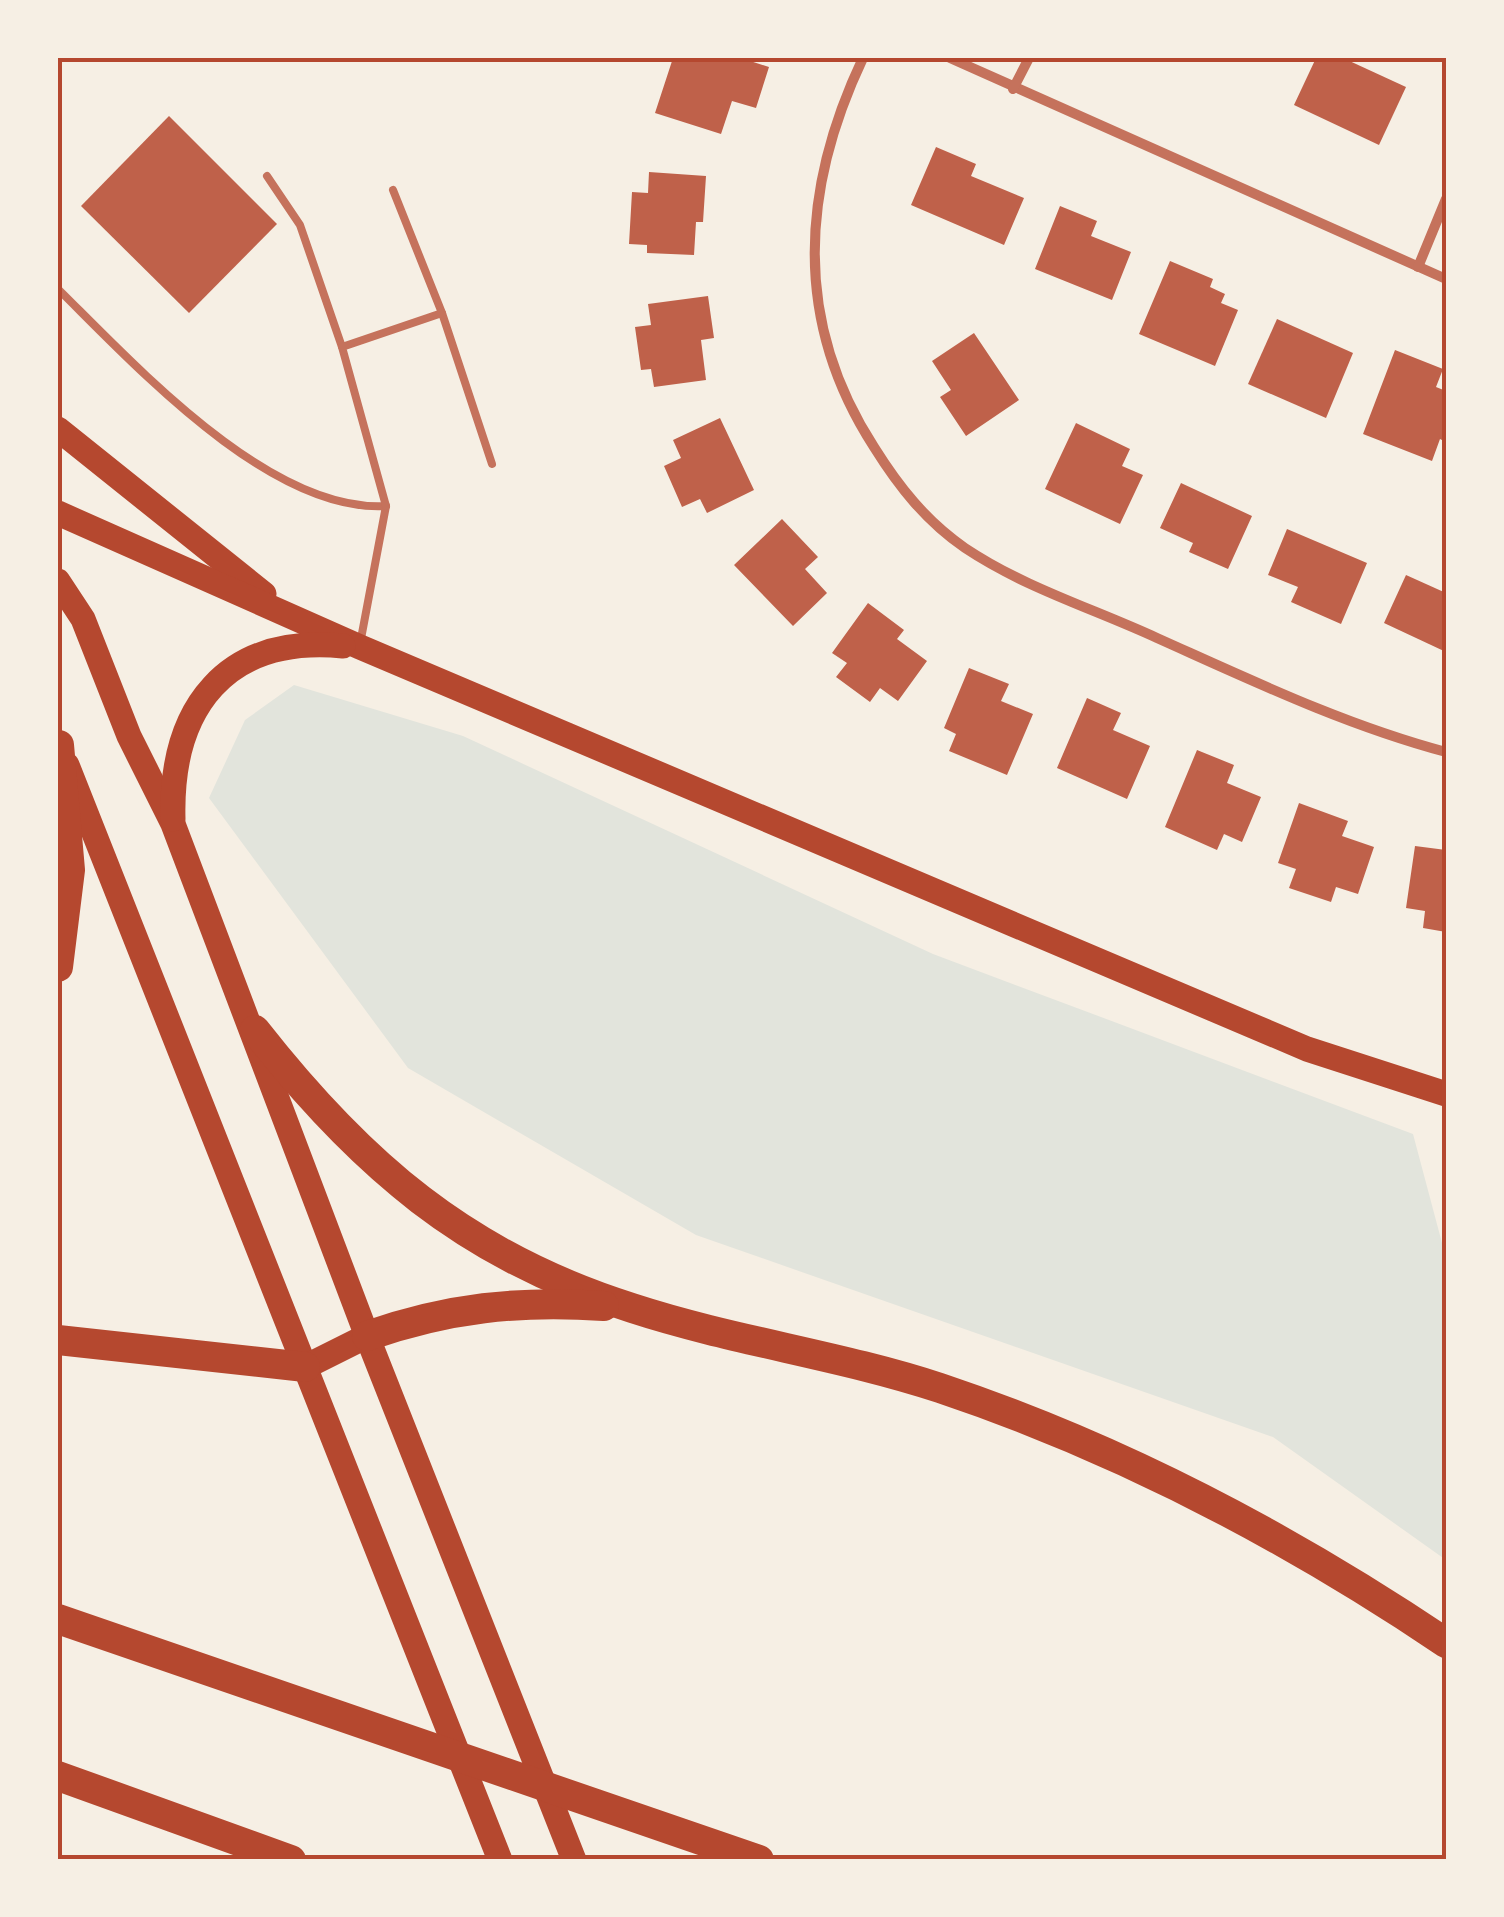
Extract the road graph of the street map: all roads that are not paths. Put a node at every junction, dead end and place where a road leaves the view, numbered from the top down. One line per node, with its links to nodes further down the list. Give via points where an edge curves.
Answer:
1 (863, 58): 21 (street, via 824,156 814,259 818,316 854,417 903,492 964,547 1036,589 1292,700)
2 (950, 58): 4 (street)
3 (1029, 58): 4 (street)
4 (1013, 88): 8 (street)
5 (267, 176): 12 (lane, via 300,225)
6 (393, 190): 11 (lane)
7 (1446, 199): 8 (street)
8 (1418, 267): 9 (street)
9 (1446, 279)
10 (58, 288): 15 (lane, via 158,388 257,465 355,508)
11 (442, 313): 12 (lane); 14 (lane)
12 (342, 347): 15 (lane)
13 (58, 429): 18 (main road)
14 (492, 464)
15 (386, 506): 19 (lane)
16 (58, 513): 18 (main road)
17 (58, 581): 22 (main road, via 83,619)
18 (295, 618): 19 (main road)
19 (360, 647): 22 (main road, via 318,644 269,652 202,694 178,753); 25 (main road, via 1306,1049)
20 (58, 743): 23 (highway, via 70,870); 29 (main road)
21 (1446, 752)
22 (173, 824): 24 (main road)
23 (58, 967)
24 (254, 1030): 26 (highway, via 346,1140 396,1182 504,1254); 27 (main road)
25 (1446, 1094)
26 (632, 1308): 27 (highway, via 502,1304 423,1316); 31 (highway, via 939,1388 1037,1424 1227,1512)
27 (367, 1336): 29 (main road); 35 (main road)
28 (58, 1340): 29 (highway)
29 (306, 1367): 34 (main road)
30 (58, 1619): 36 (highway)
31 (1446, 1644)
32 (58, 1776): 33 (highway)
33 (291, 1860)
34 (500, 1860)
35 (574, 1860)
36 (759, 1860)

